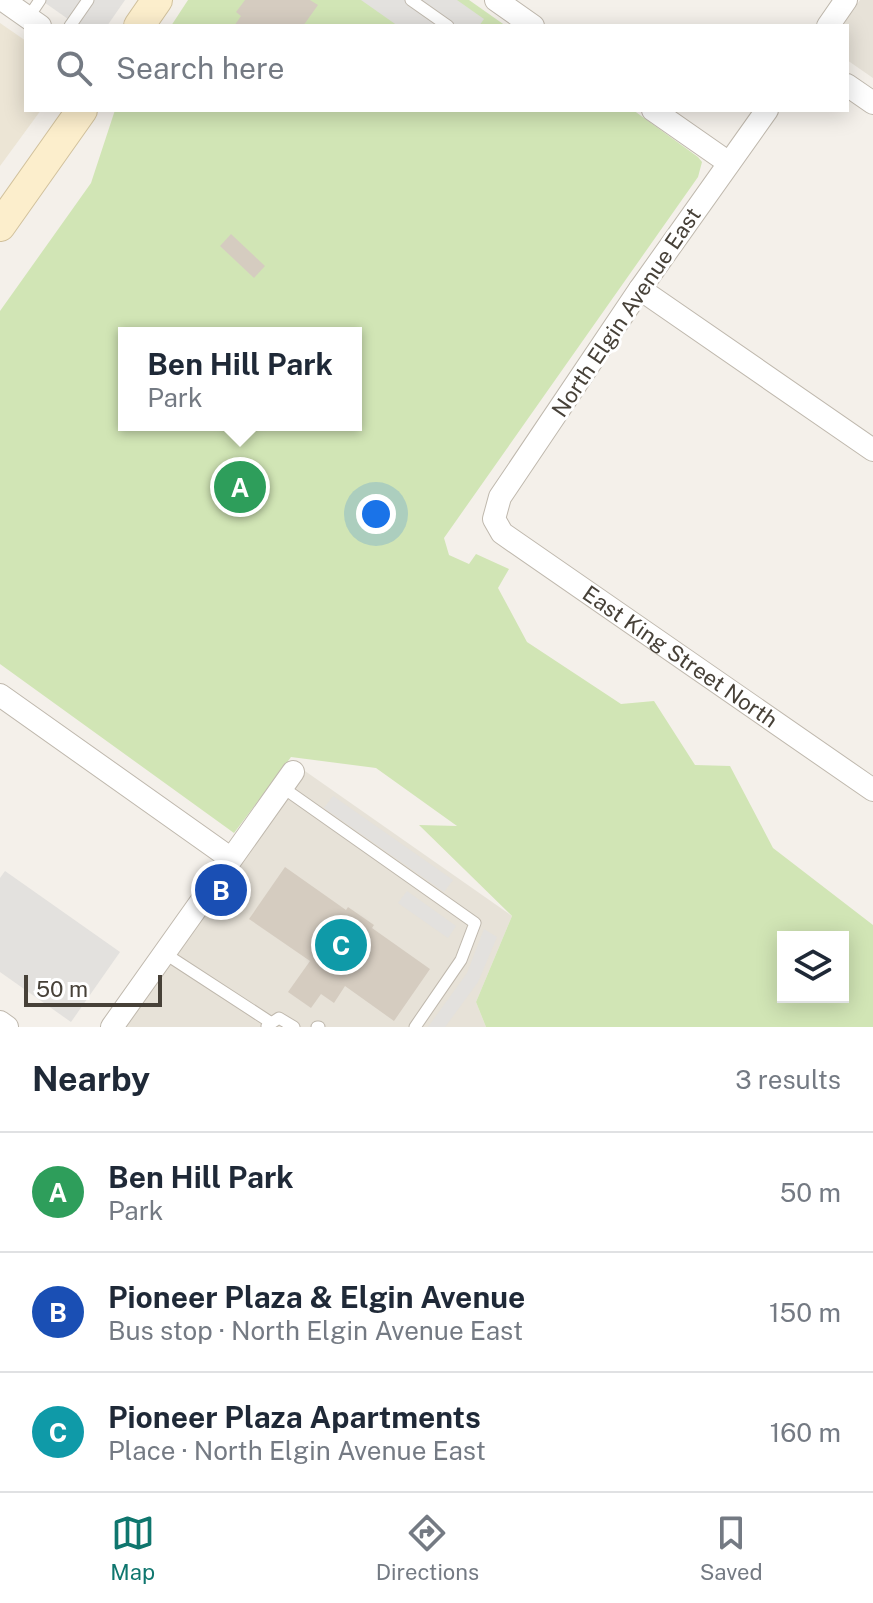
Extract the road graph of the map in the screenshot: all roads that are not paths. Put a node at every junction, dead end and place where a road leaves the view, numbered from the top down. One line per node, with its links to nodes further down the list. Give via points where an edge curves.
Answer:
1 (3, 0): 7 (street)
2 (88, 0): 9 (lane)
3 (157, 0): 10 (main road)
4 (411, 0): 11 (lane)
5 (496, 0): 8 (street)
6 (846, 0): 12 (street)
7 (36, 15)
8 (520, 16)
9 (71, 24)
10 (140, 24)
11 (445, 24)
12 (829, 24)
13 (849, 86): 14 (street)
14 (873, 103)
15 (81, 112): 19 (main road)
16 (656, 112): 18 (street)
17 (766, 112): 18 (street, North Elgin Avenue East)
18 (729, 163): 20 (street, North Elgin Avenue East)
19 (0, 226)
20 (640, 289): 21 (street); 22 (street, North Elgin Avenue East, via 500,497)
21 (873, 450)
22 (494, 519): 25 (street, East King Street North, via 502,533)
23 (0, 695): 26 (street)
24 (288, 780): 26 (street); 33 (lane, via 475,923 461,960)
25 (873, 790)
26 (230, 858): 27 (street)
27 (164, 953): 29 (lane); 31 (street)
28 (0, 1022): 30 (street)
29 (268, 1024): 32 (lane, via 284,1018)
30 (7, 1027)
31 (112, 1027)
32 (294, 1027)
33 (415, 1027)

